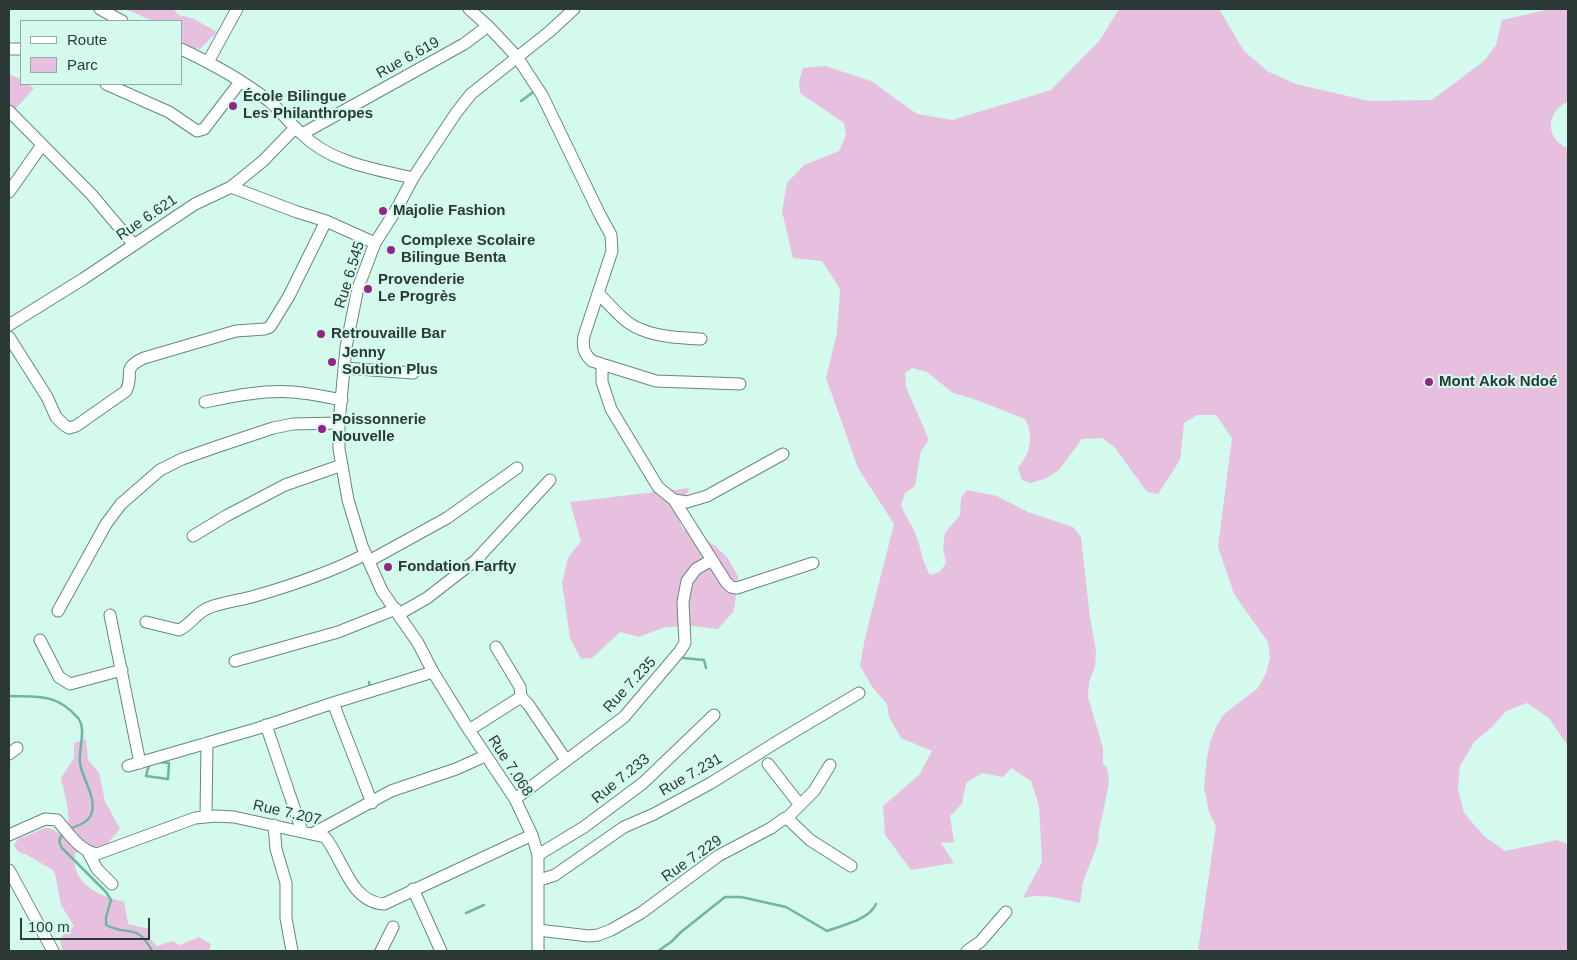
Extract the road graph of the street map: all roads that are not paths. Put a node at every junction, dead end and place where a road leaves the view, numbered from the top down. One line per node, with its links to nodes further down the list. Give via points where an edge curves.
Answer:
1 (100, 9): 5 (street)
2 (238, 9): 9 (street)
3 (469, 9): 6 (street)
4 (574, 9): 8 (street, Rue 6.545)
5 (120, 20)
6 (488, 26): 8 (street); 13 (street, Rue 6.619, via 464,44)
7 (182, 49): 9 (street)
8 (517, 57): 15 (street, Rue 6.545, via 471,94); 21 (street, via 542,95 613,240)
9 (208, 62): 10 (street)
10 (240, 82): 11 (street, via 200,131 169,112); 13 (street, via 270,102)
11 (108, 85)
12 (9, 111): 14 (street)
13 (299, 131): 15 (street, via 331,155 358,166); 16 (street, Rue 6.621)
14 (42, 145): 17 (street); 20 (street, via 92,195)
15 (412, 178): 19 (street, Rue 6.545)
16 (231, 187): 18 (street); 20 (street, Rue 6.621, via 195,204)
17 (9, 192)
18 (326, 221): 19 (street); 23 (street, via 270,327 236,330 133,363 126,391 76,426 70,428 60,422)
19 (375, 243): 26 (street, Rue 6.545, via 358,288)
20 (134, 245): 22 (street, Rue 6.621)
21 (598, 294): 24 (street, via 639,329); 25 (street, via 583,344 586,356)
22 (9, 325)
23 (9, 337)
24 (701, 339)
25 (602, 364): 28 (street, via 656,382); 36 (street, via 602,382 611,409 658,487)
26 (344, 368): 27 (street); 29 (street, Rue 6.545)
27 (413, 373)
28 (740, 384)
29 (342, 400): 30 (street, via 271,392); 31 (street, Rue 6.545)
30 (205, 402)
31 (339, 423): 33 (street, Rue 6.545); 41 (street, via 273,428 232,440 160,470 121,504 106,524)
32 (783, 454): 36 (street, via 707,496 687,502)
33 (342, 465): 37 (street, via 285,485); 38 (street, Rue 6.545, via 348,500)
34 (517, 468): 38 (street, via 447,518)
35 (550, 480): 42 (street, via 476,560 427,598)
36 (674, 500): 39 (street)
37 (193, 536)
38 (367, 557): 42 (street, Rue 6.545, via 382,591); 44 (street, via 306,580 207,609 179,630)
39 (712, 560): 40 (street, via 726,582 737,588); 58 (street, Rue 7.235, via 696,569 687,581 685,643 680,651 624,717)
40 (812, 563)
41 (58, 611)
42 (398, 612): 47 (street); 49 (street, Rue 7.068)
43 (110, 615): 48 (street)
44 (146, 622)
45 (40, 640): 48 (street, via 60,676 70,684)
46 (496, 647): 51 (street, via 520,687)
47 (235, 661)
48 (122, 670): 59 (street)
49 (434, 672): 52 (street); 55 (street, Rue 7.068)
50 (859, 693): 76 (street, Rue 7.231, via 711,783 624,827 555,874 543,878)
51 (521, 697): 55 (street); 58 (street)
52 (332, 703): 54 (street); 64 (street)
53 (714, 715): 73 (street, Rue 7.233, via 643,783 584,827)
54 (266, 725): 56 (street); 69 (street)
55 (469, 730): 57 (street, Rue 7.068)
56 (207, 743): 59 (street); 66 (street)
57 (485, 756): 63 (street, Rue 7.068); 64 (street, via 391,791)
58 (566, 760): 63 (street, Rue 7.235)
59 (140, 763): 62 (street)
60 (768, 764): 65 (street)
61 (830, 765): 65 (street, Rue 7.229)
62 (128, 766)
63 (514, 799): 71 (street, Rue 7.068)
64 (372, 803): 69 (street)
65 (800, 805): 67 (street, Rue 7.229)
66 (206, 817): 68 (street, Rue 7.207, via 234,817); 72 (street, Rue 7.207, via 182,822 97,854)
67 (787, 818): 74 (street, via 810,840); 81 (street, Rue 7.229, via 715,857 641,913 611,930 589,936)
68 (274, 825): 69 (street, Rue 7.207); 83 (street, via 276,850 286,884 286,918)
69 (307, 833): 78 (street, Rue 7.207, via 325,837 354,886 371,901 384,904)
70 (9, 835): 72 (street, via 45,819 57,820)
71 (532, 835): 73 (street, Rue 7.068); 78 (street, Rue 7.207)
72 (88, 852): 77 (street)
73 (538, 855): 76 (street, Rue 7.068)
74 (851, 866)
75 (9, 870): 82 (street)
76 (538, 876): 81 (street, Rue 7.068)
77 (112, 884)
78 (413, 889): 85 (street)
79 (1006, 912): 87 (street, via 980,942)
80 (393, 926): 84 (street)
81 (538, 930): 86 (street, Rue 7.068)
82 (53, 951)
83 (292, 951)
84 (381, 951)
85 (441, 951)
86 (538, 951)
87 (967, 951)

